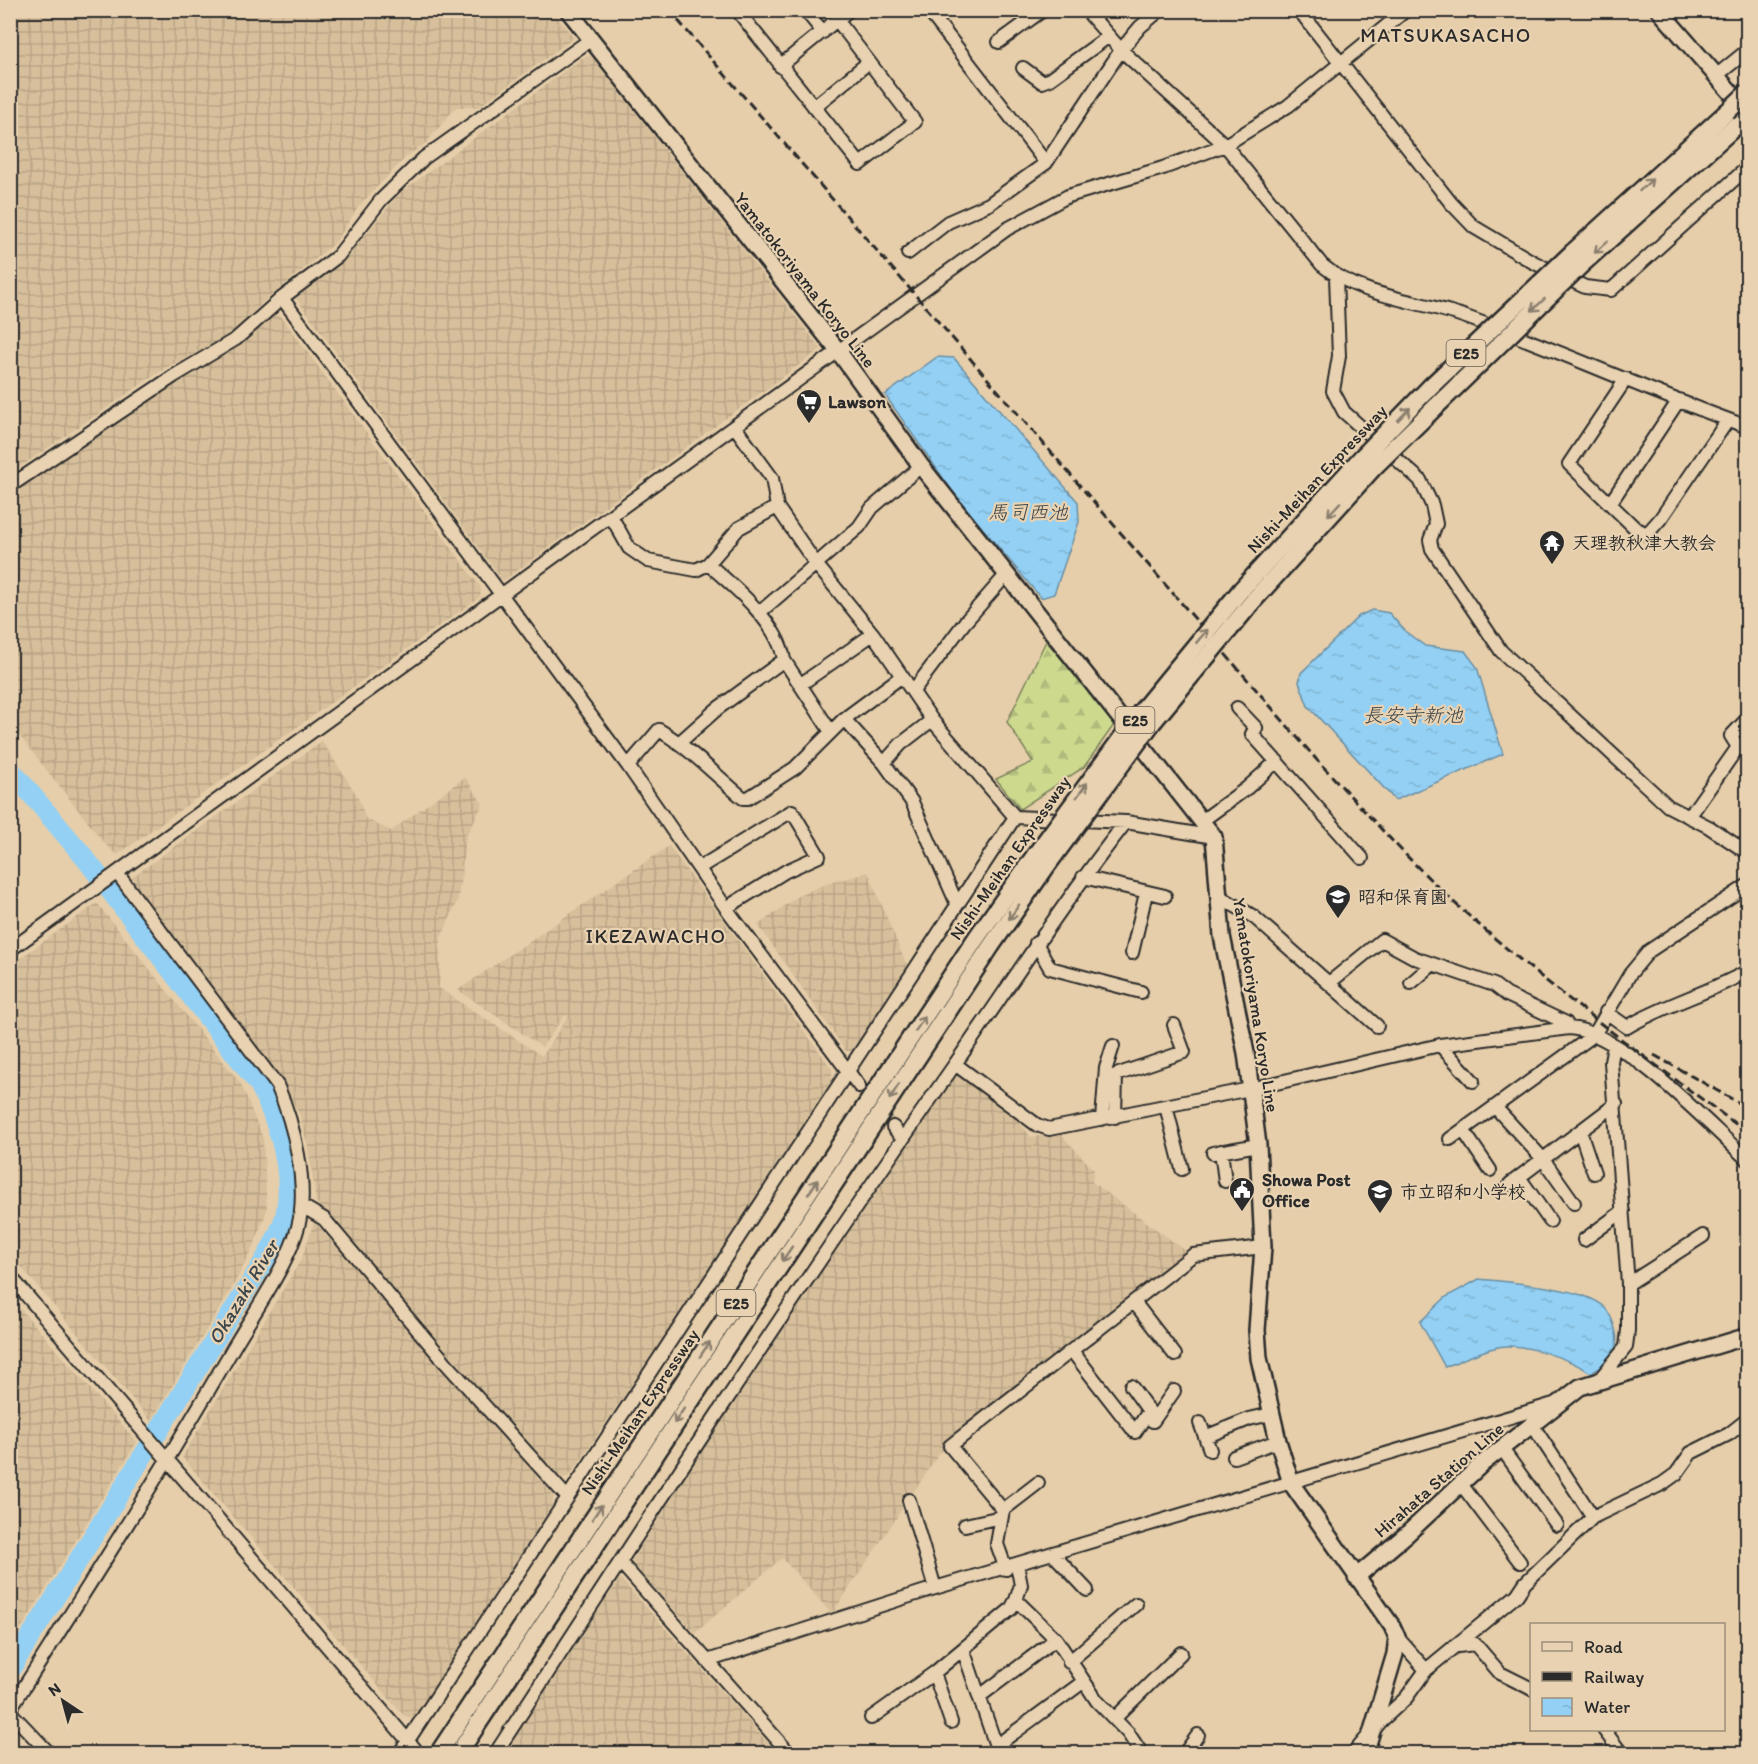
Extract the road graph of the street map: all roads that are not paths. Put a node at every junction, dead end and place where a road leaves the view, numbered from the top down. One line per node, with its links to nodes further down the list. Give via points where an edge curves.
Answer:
1 (568, 10): 16 (main road, Yamatokoriyama Koryo Line)
2 (736, 10): 22 (street)
3 (805, 10): 14 (street)
4 (849, 10): 13 (street)
5 (928, 10): 29 (street)
6 (1044, 10): 7 (street, via 1048,15); 17 (street)
7 (1054, 10)
8 (1086, 10): 15 (street)
9 (1160, 10): 18 (street)
10 (1299, 10): 21 (street)
11 (1406, 10): 21 (street)
12 (1659, 10): 24 (main road)
13 (837, 20): 14 (street); 20 (street)
14 (823, 32): 22 (street)
15 (1109, 36): 18 (street); 23 (street, via 1042,82)
16 (590, 40): 34 (street, via 424,158 381,200 338,256); 35 (main road, Yamatokoriyama Koryo Line)
17 (999, 42)
18 (1121, 50): 28 (street); 29 (street)
19 (1748, 50): 24 (street)
20 (869, 62): 26 (street); 26 (street, via 915,122 860,164)
21 (1342, 64): 28 (street, via 1288,106); 30 (street, via 1474,227 1533,262 1598,291 1611,290)
22 (780, 66): 26 (street)
23 (1023, 68)
24 (1716, 76): 27 (main road)
25 (1748, 93): 27 (highway, Nishi-Meihan Expressway / E25, bridge)
26 (814, 107)
27 (1742, 120): 32 (highway, Nishi-Meihan Expressway / E25, one-way to 27); 32 (highway, Nishi-Meihan Expressway / E25, one-way to 32, via 1619,230)
28 (1225, 145): 33 (street); 35 (street, via 1068,196 1039,210 1007,229)
29 (1046, 163): 31 (street, via 989,204 948,222)
30 (1748, 167)
31 (908, 253)
32 (1576, 259): 72 (highway, Nishi-Meihan Expressway / E25, bridge, via 1369,461 1247,596 1152,723)
33 (1336, 277): 36 (street, via 1461,315); 66 (street, via 1339,356 1333,392 1344,412 1420,480 1436,524 1430,540 1432,549 1461,596 1501,651 1668,806)
34 (282, 298): 42 (street, via 237,339 174,376); 49 (street)
35 (839, 352): 39 (street); 41 (main road, Yamatokoriyama Koryo Line)
36 (1626, 379): 37 (street); 43 (street, via 1569,464)
37 (1679, 400): 38 (street); 43 (street)
38 (1728, 420): 40 (street); 43 (street, via 1647,534 1635,528)
39 (735, 427): 44 (street, via 772,478); 45 (street)
40 (1748, 427)
41 (921, 466): 47 (street); 48 (main road, Yamatokoriyama Koryo Line)
42 (10, 486)
43 (1611, 502)
44 (777, 507): 46 (street, via 739,528); 47 (street)
45 (611, 516): 46 (street, via 629,548 648,561 696,570); 49 (street)
46 (708, 564): 50 (street)
47 (816, 564): 50 (street); 51 (street)
48 (1007, 574): 55 (street); 67 (main road, Yamatokoriyama Koryo Line)
49 (501, 597): 64 (street); 74 (street)
50 (759, 613): 52 (street, via 782,648)
51 (873, 634): 53 (street); 54 (street)
52 (784, 660): 54 (street); 61 (street, via 717,709)
53 (902, 676): 55 (street); 58 (street)
54 (801, 684): 60 (street)
55 (913, 691): 59 (street)
56 (1237, 708): 62 (street, via 1257,728 1252,734)
57 (1748, 718): 66 (street, via 1731,736 1738,747)
58 (844, 719): 60 (street); 63 (street)
59 (932, 720): 63 (street); 65 (street)
60 (831, 732): 61 (street, via 795,768 748,798 705,767)
61 (680, 742): 64 (street, via 659,730)
62 (1276, 761): 67 (street); 71 (street)
63 (884, 763): 80 (street, via 912,802)
64 (628, 766): 73 (street)
65 (1015, 817): 68 (street); 80 (street)
66 (1689, 817): 70 (street)
67 (1203, 820): 69 (main road, Yamatokoriyama Koryo Line)
68 (1126, 822): 69 (street); 75 (street)
69 (1214, 837): 78 (main road, Yamatokoriyama Koryo Line)
70 (1748, 853)
71 (1362, 858)
72 (1042, 859): 155 (highway, Nishi-Meihan Expressway / E25, one-way to 72, via 971,946); 173 (highway, Nishi-Meihan Expressway / E25, one-way to 173, via 978,966)
73 (699, 868): 81 (street); 81 (street, via 792,811 819,856 786,871)
74 (115, 875): 83 (street); 121 (street, via 277,1085 293,1136)
75 (1083, 877): 77 (street); 82 (street)
76 (1748, 885): 90 (street, via 1649,951)
77 (1146, 893): 79 (street); 84 (street)
78 (1217, 895): 87 (street, via 1254,917); 102 (main road, Yamatokoriyama Koryo Line)
79 (1165, 896)
80 (957, 904): 99 (street)
81 (726, 908): 99 (street)
82 (1036, 944): 89 (street, via 1050,968); 98 (street)
83 (10, 950)
84 (1132, 953)
85 (1431, 965): 87 (street, via 1382,940); 88 (street); 93 (street, via 1494,984)
86 (1748, 971): 90 (street, via 1652,1012 1627,1027)
87 (1329, 983): 92 (street)
88 (1412, 983)
89 (1141, 992)
90 (1606, 1012): 94 (street)
91 (1174, 1025): 106 (street, via 1184,1052 1116,1075)
92 (1377, 1026)
93 (1569, 1028): 94 (street); 95 (street)
94 (1594, 1035): 96 (street); 105 (street)
95 (1440, 1045): 100 (street); 102 (street)
96 (1614, 1045): 103 (street, via 1611,1062); 115 (street, via 1693,1105)
97 (1113, 1046): 107 (street, via 1106,1068)
98 (955, 1064): 107 (street, via 1041,1127 1049,1129); 111 (street)
99 (848, 1073): 101 (street); 149 (street)
100 (1473, 1081)
101 (859, 1086)
102 (1250, 1089): 104 (street); 113 (main road, Yamatokoriyama Koryo Line)
103 (1616, 1104): 110 (street); 122 (street)
104 (1166, 1106): 106 (street); 116 (street)
105 (1495, 1107): 109 (street); 114 (street)
106 (1115, 1117): 107 (street)
107 (1102, 1119)
108 (892, 1127): 111 (street)
109 (1463, 1130): 112 (street); 117 (street)
110 (1580, 1131): 114 (street); 118 (street)
111 (903, 1138): 157 (street)
112 (1450, 1140)
113 (1258, 1145): 119 (street, via 1217,1152); 126 (main road, Yamatokoriyama Koryo Line)
114 (1543, 1159): 120 (street); 123 (street, via 1515,1181)
115 (1748, 1160)
116 (1182, 1169)
117 (1490, 1170)
118 (1594, 1173)
119 (1225, 1181)
120 (1574, 1203)
121 (302, 1206): 144 (street, via 290,1249); 149 (street, via 324,1219 445,1362)
122 (1623, 1211): 125 (street); 128 (street)
123 (1550, 1221)
124 (1703, 1236): 128 (street)
125 (1584, 1240)
126 (1263, 1247): 129 (street, via 1193,1255); 137 (main road, Yamatokoriyama Koryo Line, via 1257,1330)
127 (10, 1276): 144 (street)
128 (1628, 1284): 133 (street, via 1626,1347)
129 (1134, 1302): 131 (street); 132 (street)
130 (1748, 1336): 133 (main road, Hirahata Station Line)
131 (1072, 1351): 138 (street, via 1135,1432); 151 (street, via 950,1446)
132 (1175, 1355)
133 (1598, 1381): 136 (main road, Hirahata Station Line, via 1580,1387)
134 (1131, 1386): 138 (street, via 1149,1411)
135 (1174, 1391): 138 (street, via 1153,1421)
136 (1564, 1402): 141 (main road, Hirahata Station Line); 147 (street)
137 (1271, 1414): 140 (street, via 1249,1419 1208,1444); 142 (main road, Yamatokoriyama Koryo Line)
138 (1146, 1416)
139 (1748, 1419): 152 (street, via 1729,1434 1691,1453 1676,1474 1662,1484)
140 (1200, 1423)
141 (1533, 1426): 143 (main road, Hirahata Station Line); 152 (street)
142 (1278, 1442): 145 (street); 147 (main road, Yamatokoriyama Koryo Line)
143 (1502, 1449): 148 (main road, Hirahata Station Line); 154 (street)
144 (166, 1457): 178 (street); 185 (street)
145 (1234, 1457)
146 (1038, 1483): 151 (street)
147 (1291, 1483): 156 (street); 160 (main road, Yamatokoriyama Koryo Line)
148 (1461, 1484): 158 (street); 160 (main road, Hirahata Station Line)
149 (567, 1497): 185 (street)
150 (909, 1500): 161 (street)
151 (1002, 1514): 153 (street); 159 (street, via 997,1544)
152 (1593, 1517): 167 (street, via 1525,1582 1517,1595)
153 (965, 1525)
154 (1557, 1525)
155 (576, 1543): 185 (highway); 188 (highway, Nishi-Meihan Expressway / E25)
156 (1053, 1554): 159 (street); 162 (street)
157 (620, 1562): 170 (street); 191 (street)
158 (1520, 1562)
159 (1012, 1567): 161 (street); 163 (street, via 1021,1585)
160 (1356, 1577): 165 (main road, Yamatokoriyama Koryo Line)
161 (935, 1588): 170 (street)
162 (1087, 1590)
163 (1016, 1600): 166 (street); 168 (street, via 1011,1609)
164 (1136, 1604): 171 (street)
165 (1397, 1637): 172 (street); 183 (main road)
166 (1056, 1639): 171 (street); 177 (street)
167 (1457, 1647): 172 (street); 176 (street, via 1475,1644 1500,1673)
168 (963, 1649): 174 (street); 177 (street)
169 (1181, 1653): 180 (street)
170 (707, 1661): 192 (street)
171 (1069, 1662): 175 (street)
172 (1426, 1670): 183 (street, via 1406,1698)
173 (509, 1673): 189 (highway, Nishi-Meihan Expressway / E25); 190 (highway)
174 (934, 1673): 179 (street); 181 (street)
175 (1083, 1682): 177 (street, via 996,1746); 180 (street)
176 (1530, 1688)
177 (980, 1696)
178 (10, 1711): 186 (street)
179 (871, 1718)
180 (1115, 1718): 193 (street)
181 (951, 1722)
182 (1605, 1731): 197 (street)
183 (1370, 1734): 195 (street); 196 (main road)
184 (1198, 1735): 194 (street)
185 (416, 1747): 187 (street)
186 (50, 1754)
187 (399, 1754)
188 (438, 1754)
189 (458, 1754)
190 (466, 1754)
191 (495, 1754)
192 (790, 1754)
193 (1142, 1754)
194 (1184, 1754)
195 (1353, 1754)
196 (1365, 1754)
197 (1622, 1754)

